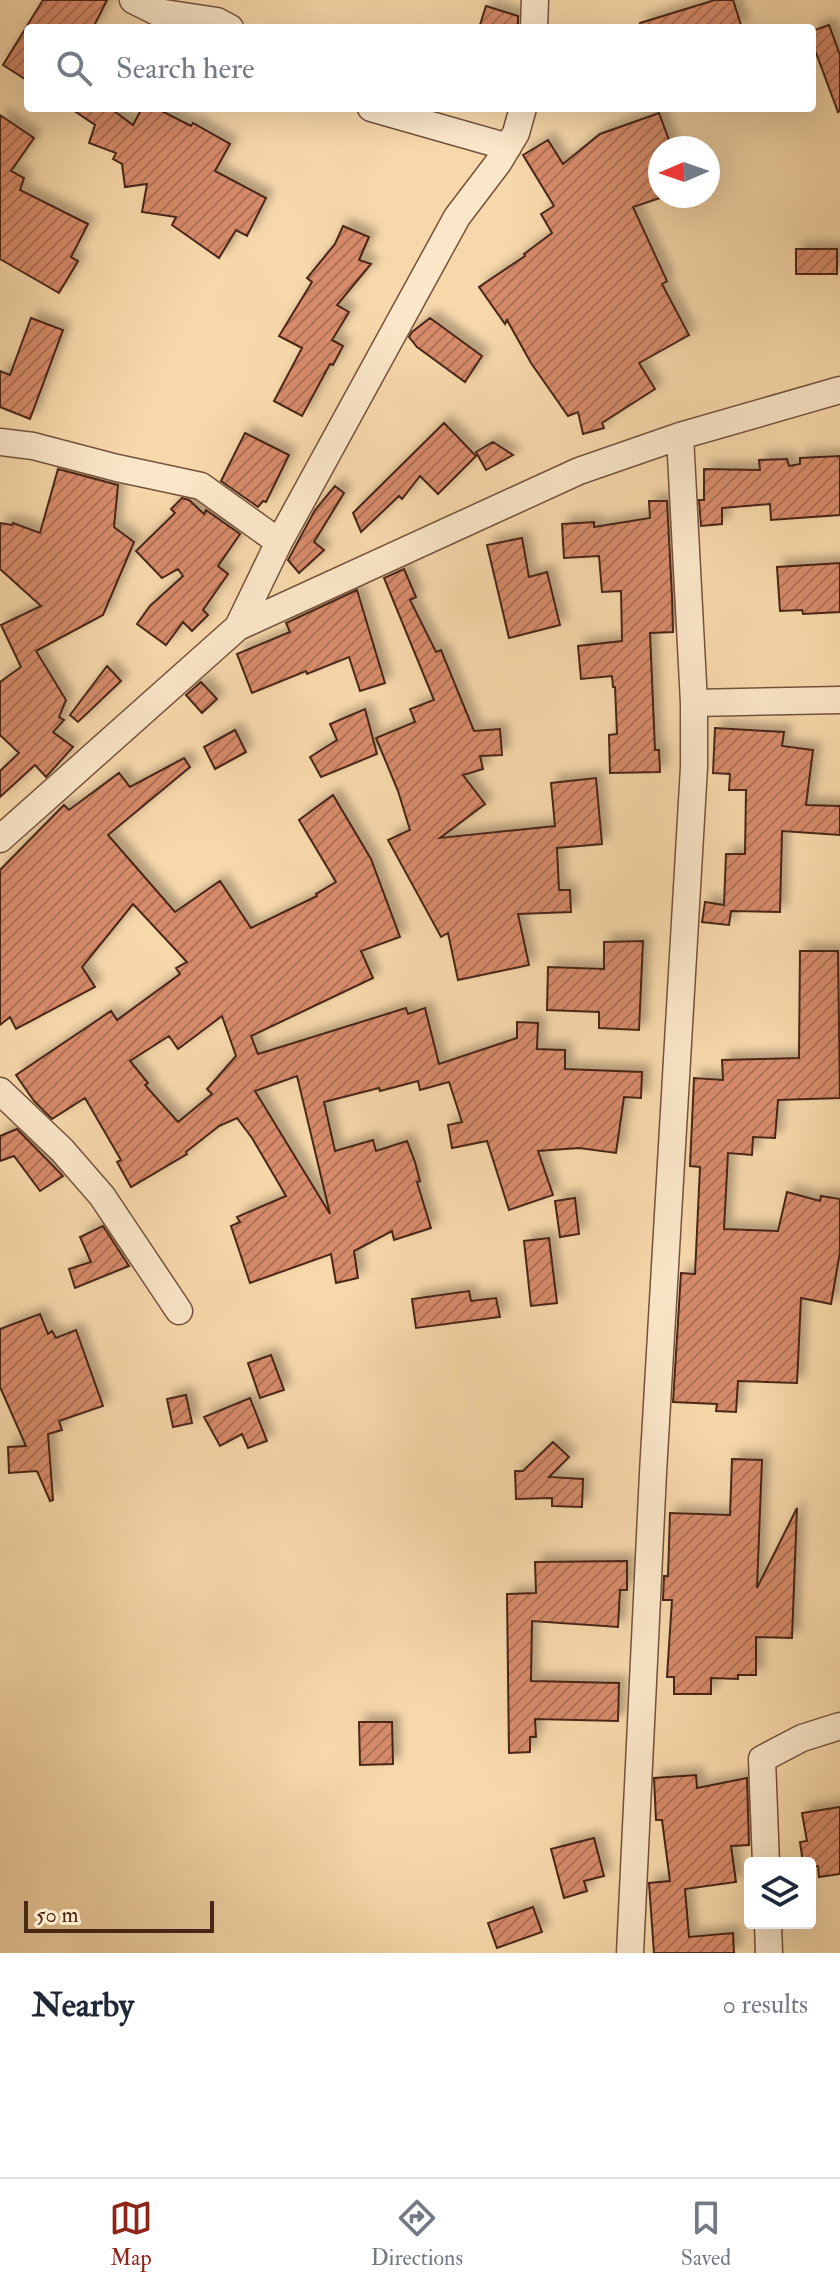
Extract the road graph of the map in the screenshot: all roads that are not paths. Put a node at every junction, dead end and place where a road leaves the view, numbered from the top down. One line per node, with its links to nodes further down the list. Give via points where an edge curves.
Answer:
1 (133, 0): 3 (street, via 157,12)
2 (535, 0): 4 (street)
3 (223, 24)
4 (534, 24)
5 (385, 112): 7 (street)
6 (522, 112): 7 (street)
7 (508, 147): 11 (street, via 457,217)
8 (840, 390): 9 (street)
9 (680, 436): 12 (street, via 579,471); 14 (street)
10 (0, 442): 11 (street, via 201,486)
11 (279, 542): 12 (street)
12 (238, 627): 15 (street)
13 (840, 700): 14 (street)
14 (694, 703): 21 (street)
15 (0, 839)
16 (0, 1091): 17 (street, via 102,1196)
17 (179, 1311)
18 (840, 1726): 19 (street, via 762,1759)
19 (766, 1857)
20 (768, 1929): 22 (street)
21 (630, 1953)
22 (769, 1953)

